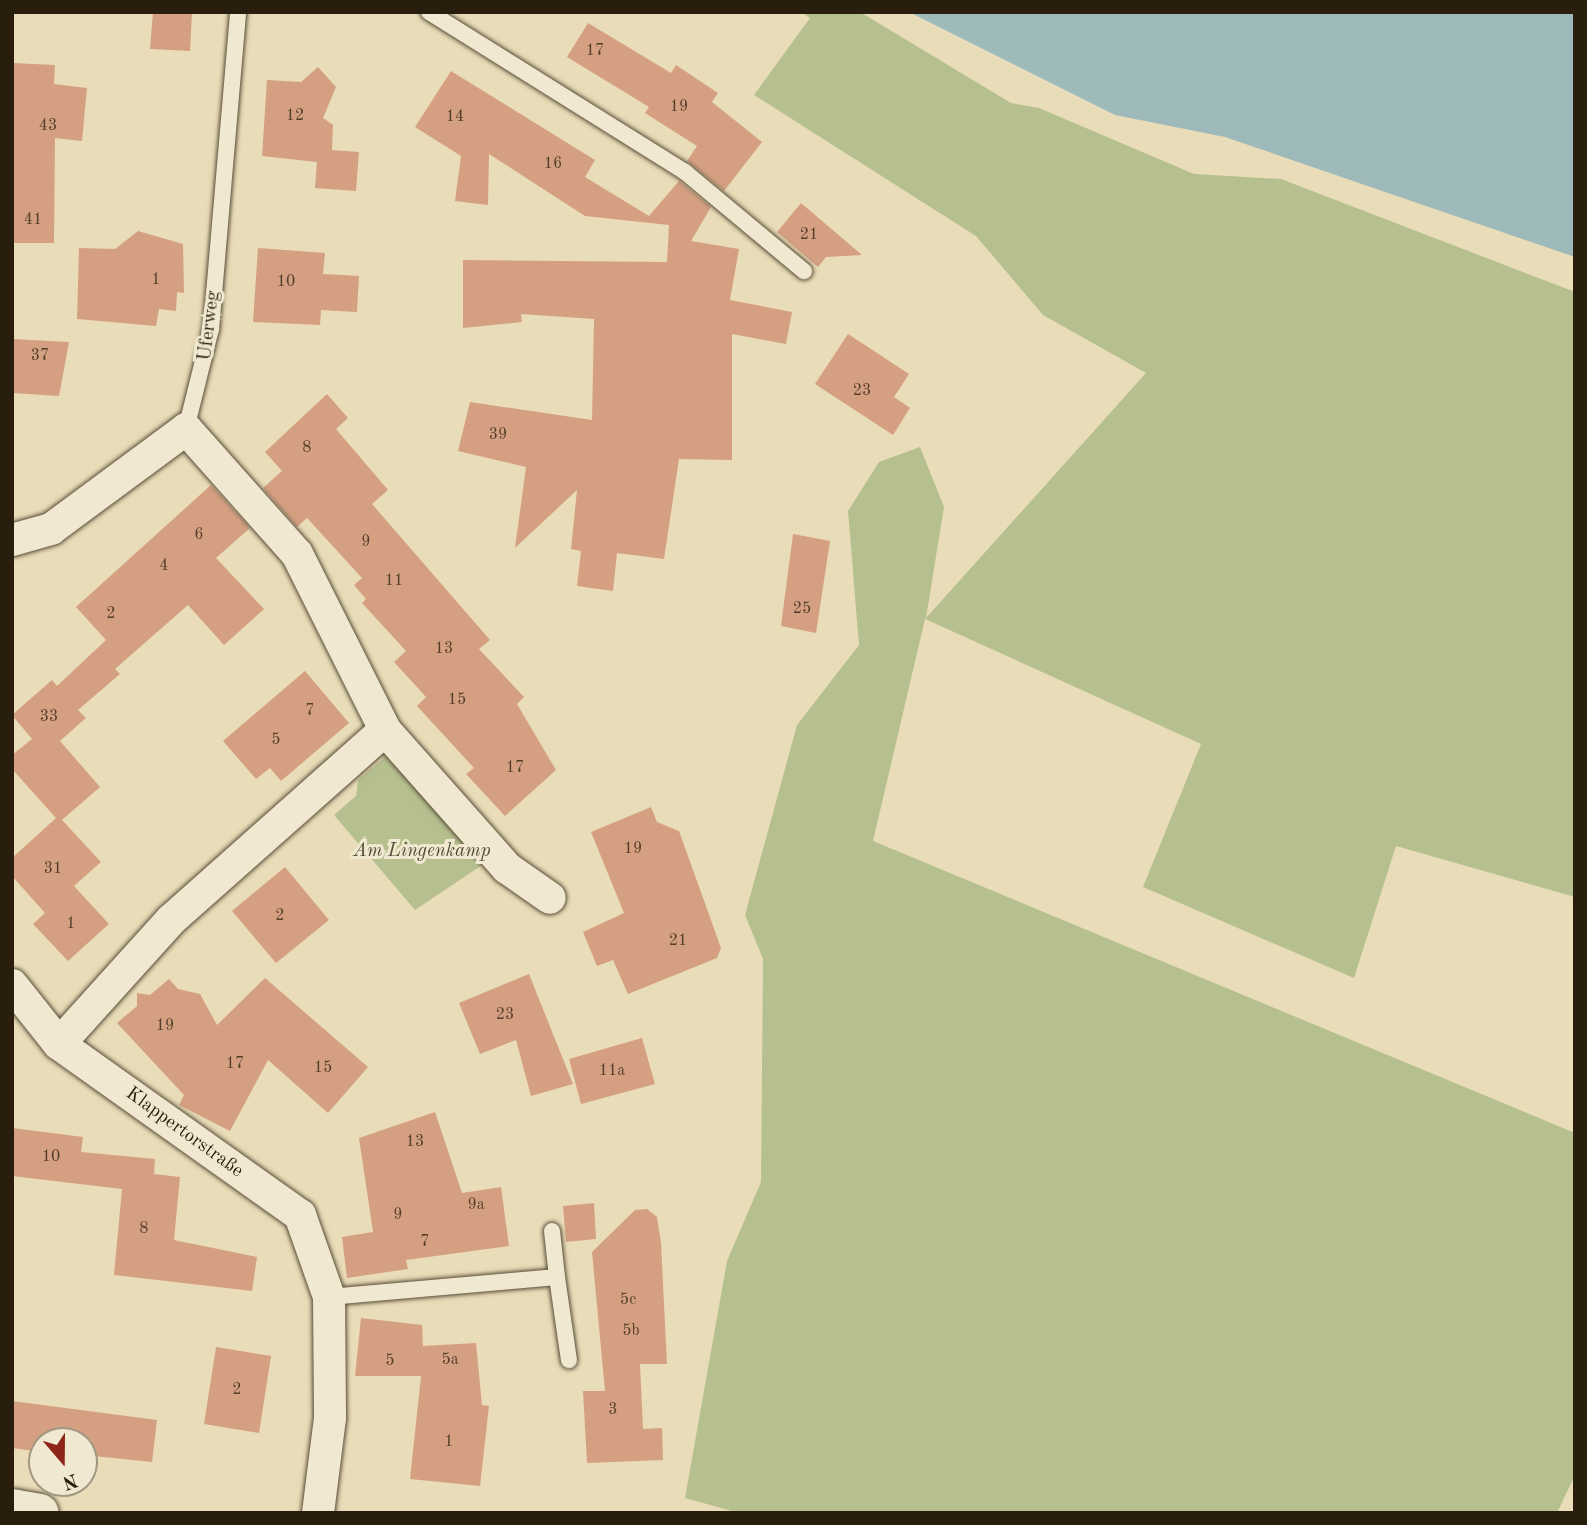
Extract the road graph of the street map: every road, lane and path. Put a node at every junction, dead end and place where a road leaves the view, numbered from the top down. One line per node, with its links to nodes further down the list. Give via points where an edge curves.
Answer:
1 (238, 12): 4 (lane, Uferweg, via 211,329)
2 (429, 12): 3 (lane, via 685,172)
3 (804, 271)
4 (186, 429): 5 (street, via 51,529); 6 (street, via 298,554)
5 (12, 540)
6 (385, 730): 7 (street, via 507,868); 9 (street, via 171,920)
7 (550, 898)
8 (12, 985): 9 (street, Klappertorstraße)
9 (59, 1044): 12 (street, Klappertorstraße, via 300,1215)
10 (552, 1231): 11 (lane)
11 (557, 1277): 12 (lane); 13 (lane)
12 (329, 1297): 16 (street, Klappertorstraße, via 330,1418)
13 (569, 1360)
14 (12, 1508): 15 (street)
15 (40, 1513)
16 (317, 1513)

